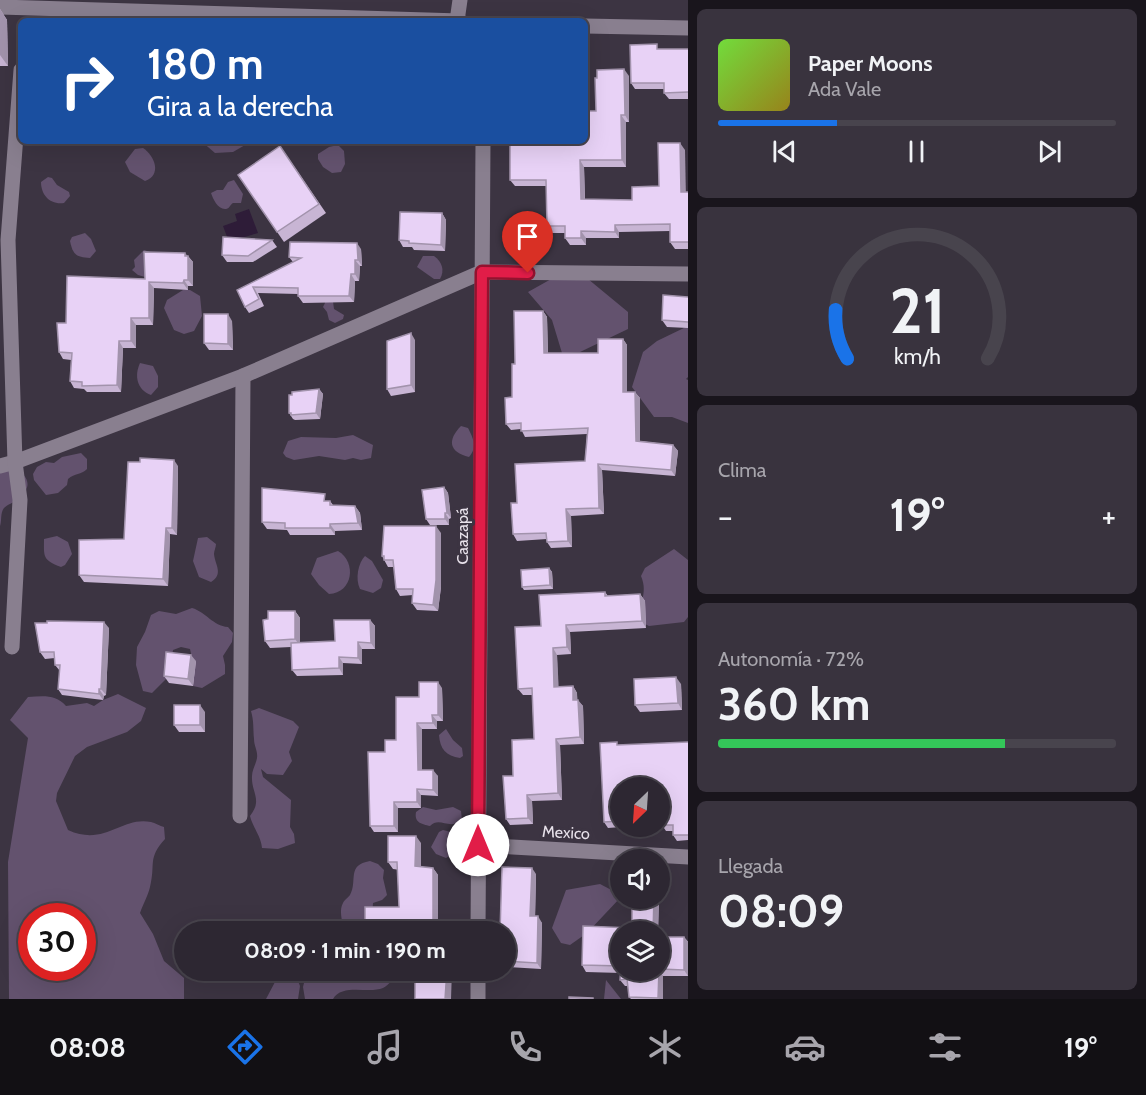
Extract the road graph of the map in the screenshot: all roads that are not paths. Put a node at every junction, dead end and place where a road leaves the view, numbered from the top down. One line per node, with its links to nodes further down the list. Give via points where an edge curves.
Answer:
1 (460, 0): 5 (street)
2 (0, 7): 3 (street)
3 (25, 15): 4 (street)
4 (242, 18)
5 (458, 18)
6 (588, 26): 7 (street)
7 (688, 28)
8 (18, 100): 10 (street)
9 (483, 144): 11 (street, Caazapá)
10 (4, 240): 14 (street)
11 (482, 272): 12 (street); 13 (street); 17 (street, Caazapá)
12 (688, 274)
13 (243, 376): 14 (street); 16 (street)
14 (8, 464): 15 (street, via 20,500)
15 (12, 648)
16 (240, 816)
17 (478, 845): 18 (street, Mexico); 19 (street, Caazapá)
18 (688, 856)
19 (478, 921)
20 (478, 981): 21 (street)
21 (478, 999)

